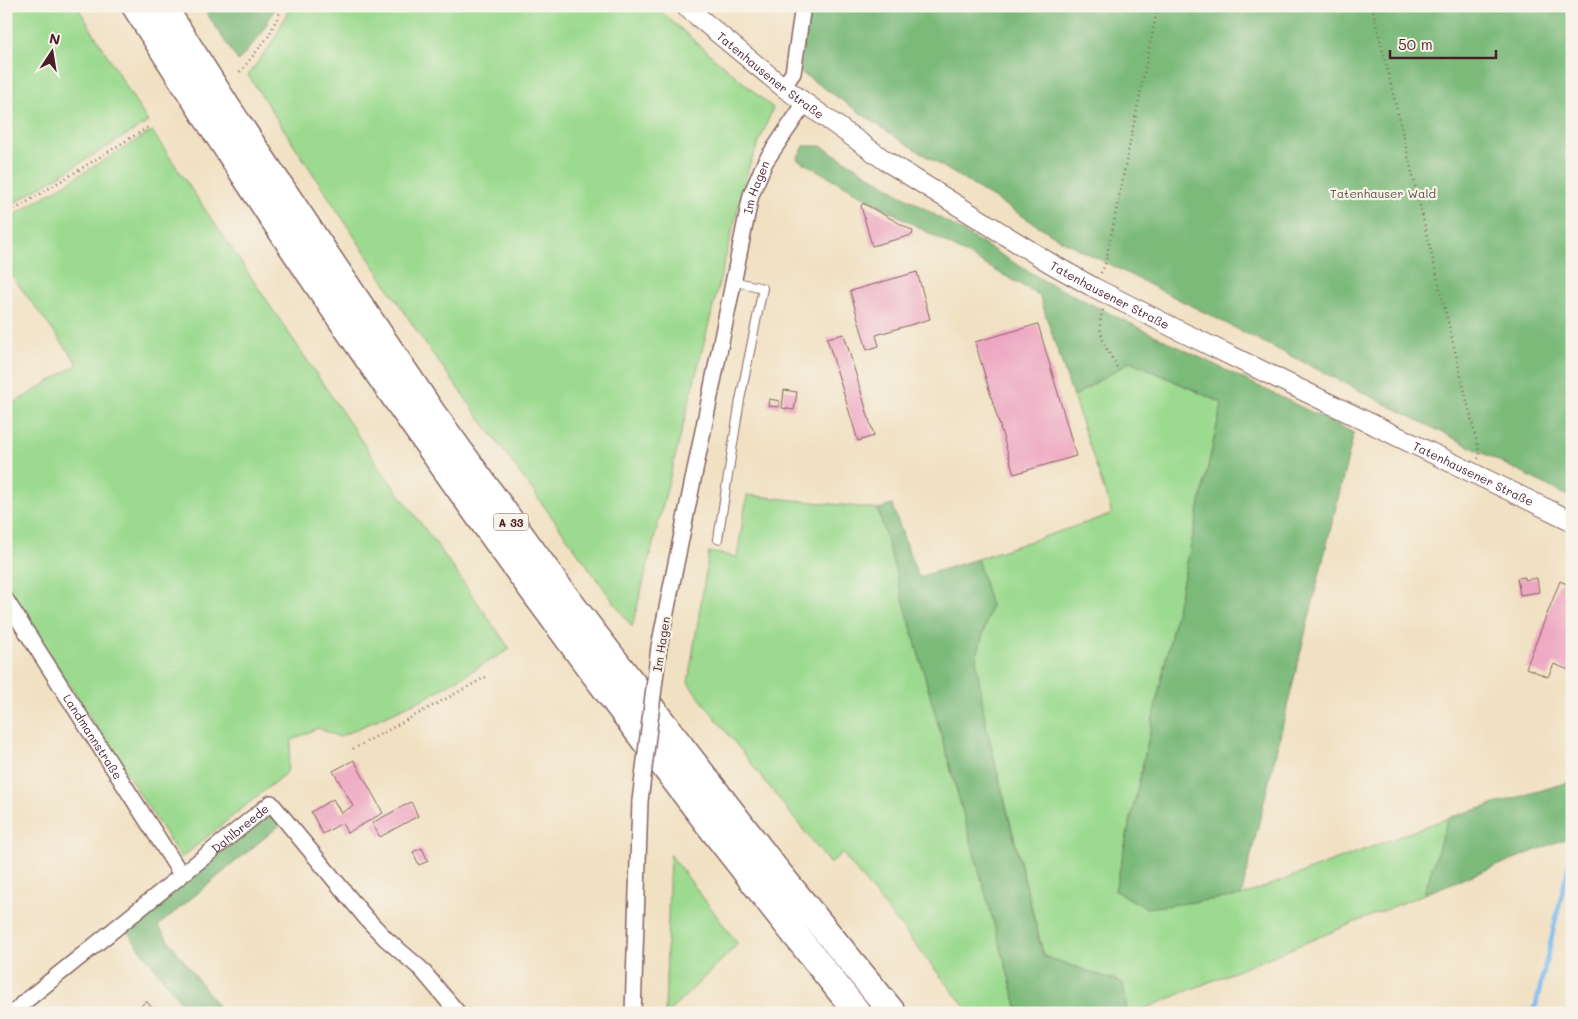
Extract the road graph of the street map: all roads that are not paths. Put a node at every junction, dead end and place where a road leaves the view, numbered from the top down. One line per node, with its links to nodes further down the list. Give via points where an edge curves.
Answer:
1 (135, 6): 15 (highway, A 33, via 296,254 532,591 754,884)
2 (163, 6): 16 (highway, A 33, via 227,108 433,414 506,515 776,870)
3 (685, 6): 5 (street, Tatenhausener Straße)
4 (803, 6): 5 (street, via 792,73)
5 (783, 86): 6 (street, Tatenhausener Straße)
6 (804, 103): 7 (street, Im Hagen, via 765,162 751,196); 8 (street, Tatenhausener Straße, via 886,161 1050,263)
7 (733, 282): 9 (lane, via 763,288 740,400); 14 (street, Im Hagen, bridge, via 659,648 640,801)
8 (1572, 522)
9 (718, 539)
10 (6, 600): 11 (street, Landmannstraße)
11 (181, 874): 12 (street, Dahlbreede); 13 (street, Dahlbreede, via 271,803 366,918 422,969)
12 (14, 1013)
13 (458, 1013)
14 (633, 1013)
15 (858, 1013)
16 (893, 1013)

